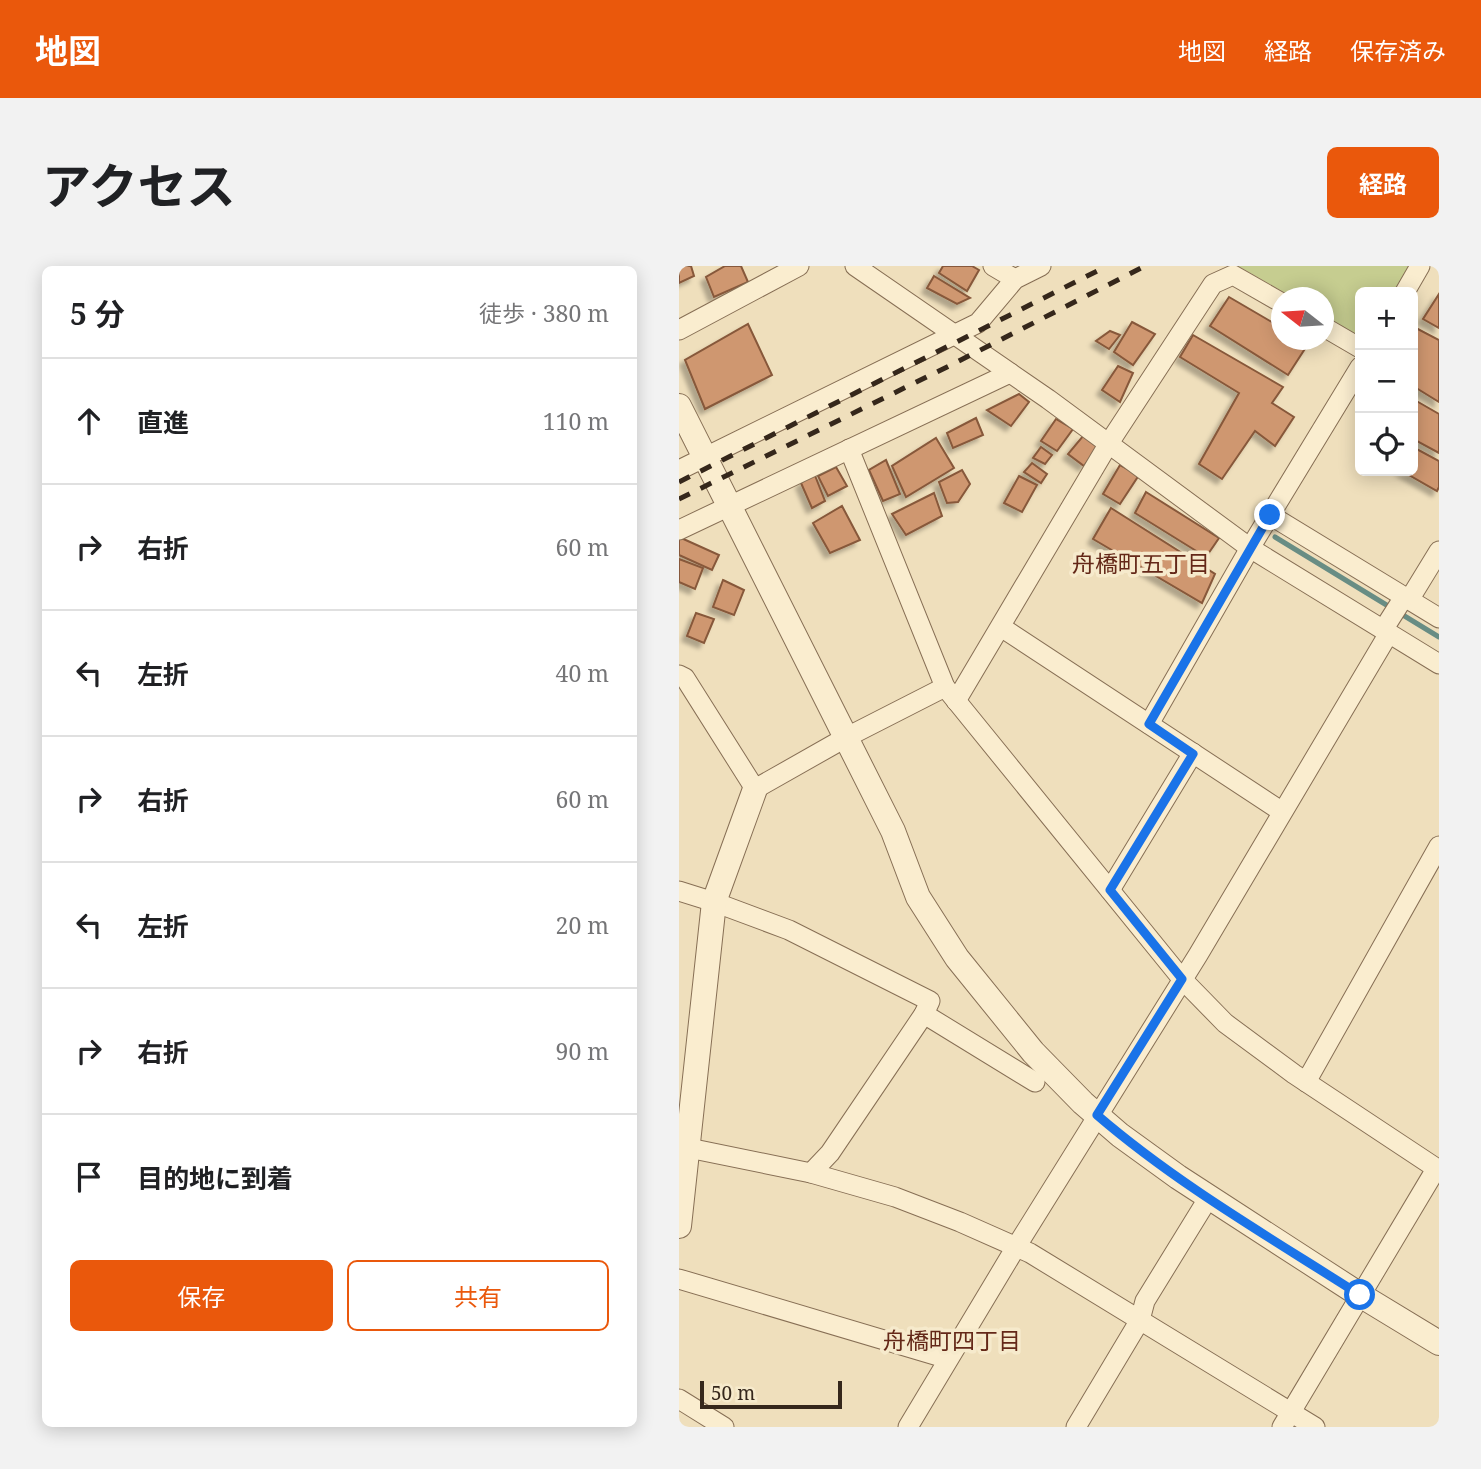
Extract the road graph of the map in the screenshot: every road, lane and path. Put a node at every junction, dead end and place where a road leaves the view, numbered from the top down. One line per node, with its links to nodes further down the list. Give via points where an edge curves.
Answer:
1 (799, 266): 9 (street)
2 (855, 266): 11 (street)
3 (992, 266): 6 (street)
4 (1041, 266): 6 (street)
5 (1420, 266): 7 (street)
6 (1015, 279): 11 (street, via 978,323)
7 (1408, 287)
8 (1271, 297): 16 (street, via 1233,275 1213,284)
9 (679, 330)
10 (1334, 333): 12 (street)
11 (955, 335): 13 (street); 18 (street)
12 (1355, 345)
13 (1010, 373): 16 (street); 17 (street)
14 (1355, 375): 21 (street)
15 (679, 406): 18 (street)
16 (1109, 443): 23 (street); 27 (street)
17 (849, 449): 20 (street); 31 (street)
18 (704, 458): 19 (street); 20 (street)
19 (679, 470)
20 (729, 506): 22 (street); 33 (street)
21 (1270, 515): 23 (street); 25 (street)
22 (679, 530)
23 (1249, 548): 28 (street); 32 (street)
24 (1439, 551): 25 (street)
25 (1404, 599): 26 (street); 28 (street)
26 (1439, 618)
27 (1001, 627): 31 (street); 32 (street)
28 (1386, 629): 29 (street); 36 (street)
29 (1439, 664)
30 (679, 675): 35 (street)
31 (951, 694): 33 (street); 38 (street)
32 (1149, 724): 34 (street)
33 (845, 738): 35 (street); 45 (street, via 893,831 918,897 957,958 1033,1052)
34 (1193, 754): 36 (street); 38 (street)
35 (755, 789): 40 (street)
36 (1281, 811): 41 (street)
37 (1439, 846): 44 (street)
38 (1110, 890): 41 (street)
39 (679, 891): 40 (street)
40 (714, 902): 42 (street, via 789,930 930,1001); 46 (street)
41 (1182, 979): 44 (street, via 1225,1023); 45 (street)
42 (924, 1014): 43 (street); 48 (street, via 830,1153)
43 (1035, 1082)
44 (1307, 1082): 47 (street)
45 (1097, 1115): 49 (street); 51 (street)
46 (684, 1147): 48 (street); 50 (street)
47 (1438, 1170): 53 (street)
48 (811, 1173): 51 (street, via 895,1197)
49 (1209, 1197): 53 (street); 54 (street, via 1145,1301)
50 (679, 1226)
51 (1016, 1247): 54 (street); 56 (street)
52 (679, 1279): 56 (street)
53 (1360, 1295): 55 (street); 58 (street)
54 (1140, 1320): 58 (street); 61 (street)
55 (1439, 1343)
56 (948, 1359): 60 (street)
57 (679, 1399): 59 (street)
58 (1287, 1420): 62 (street)
59 (724, 1427)
60 (908, 1427)
61 (1076, 1427)
62 (1315, 1427)

